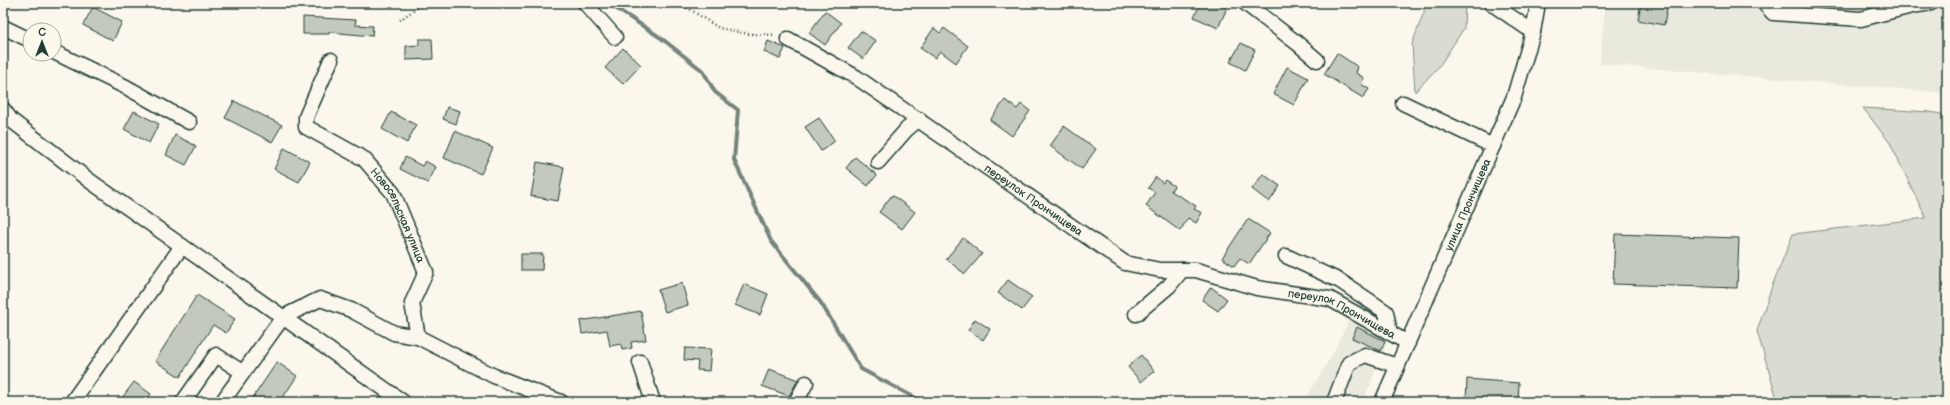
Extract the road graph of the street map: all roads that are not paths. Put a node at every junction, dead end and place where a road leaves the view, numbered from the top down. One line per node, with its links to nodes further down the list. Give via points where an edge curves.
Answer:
1 (585, 3): 10 (street)
2 (1245, 3): 14 (street)
3 (1538, 3): 8 (street, улица Прончищева)
4 (1764, 3): 5 (street, via 1773,13 1861,19)
5 (1931, 3)
6 (1500, 5): 8 (street)
7 (3, 27): 9 (street)
8 (1533, 32): 19 (street, улица Прончищева, via 1514,97)
9 (22, 36)
10 (615, 37)
11 (788, 39): 17 (street, переулок Прончищева, via 856,77)
12 (62, 56): 18 (street)
13 (331, 60): 27 (street, Новосельская улица, via 306,117 306,127 364,159 393,194 426,272 412,303)
14 (1317, 60)
15 (1403, 103): 19 (street)
16 (3, 109): 21 (street, via 11,120 90,181)
17 (919, 119): 20 (street); 23 (street, переулок Прончищева, via 1125,263 1160,270)
18 (189, 122)
19 (1493, 146): 28 (street, улица Прончищева)
20 (878, 162)
21 (182, 246): 25 (street); 33 (street)
22 (1286, 256): 26 (street, via 1340,281 1386,312)
23 (1182, 270): 24 (street, via 1169,286); 26 (street, переулок Прончищева, via 1196,270 1257,288 1330,299)
24 (1136, 314)
25 (283, 317): 27 (street, via 320,299 351,310 394,333); 31 (street); 36 (street)
26 (1390, 333): 28 (street, переулок Прончищева)
27 (418, 337): 37 (street, via 494,376)
28 (1408, 343): 30 (street, улица Прончищева)
29 (640, 362): 38 (street)
30 (1397, 366): 40 (street, via 1365,355 1349,363); 41 (street, улица Прончищева)
31 (242, 372): 34 (street, via 216,355); 35 (street)
32 (806, 383): 39 (street)
33 (72, 402)
34 (183, 402)
35 (222, 402)
36 (403, 402)
37 (561, 402)
38 (653, 402)
39 (796, 402)
40 (1334, 402)
41 (1382, 402)

